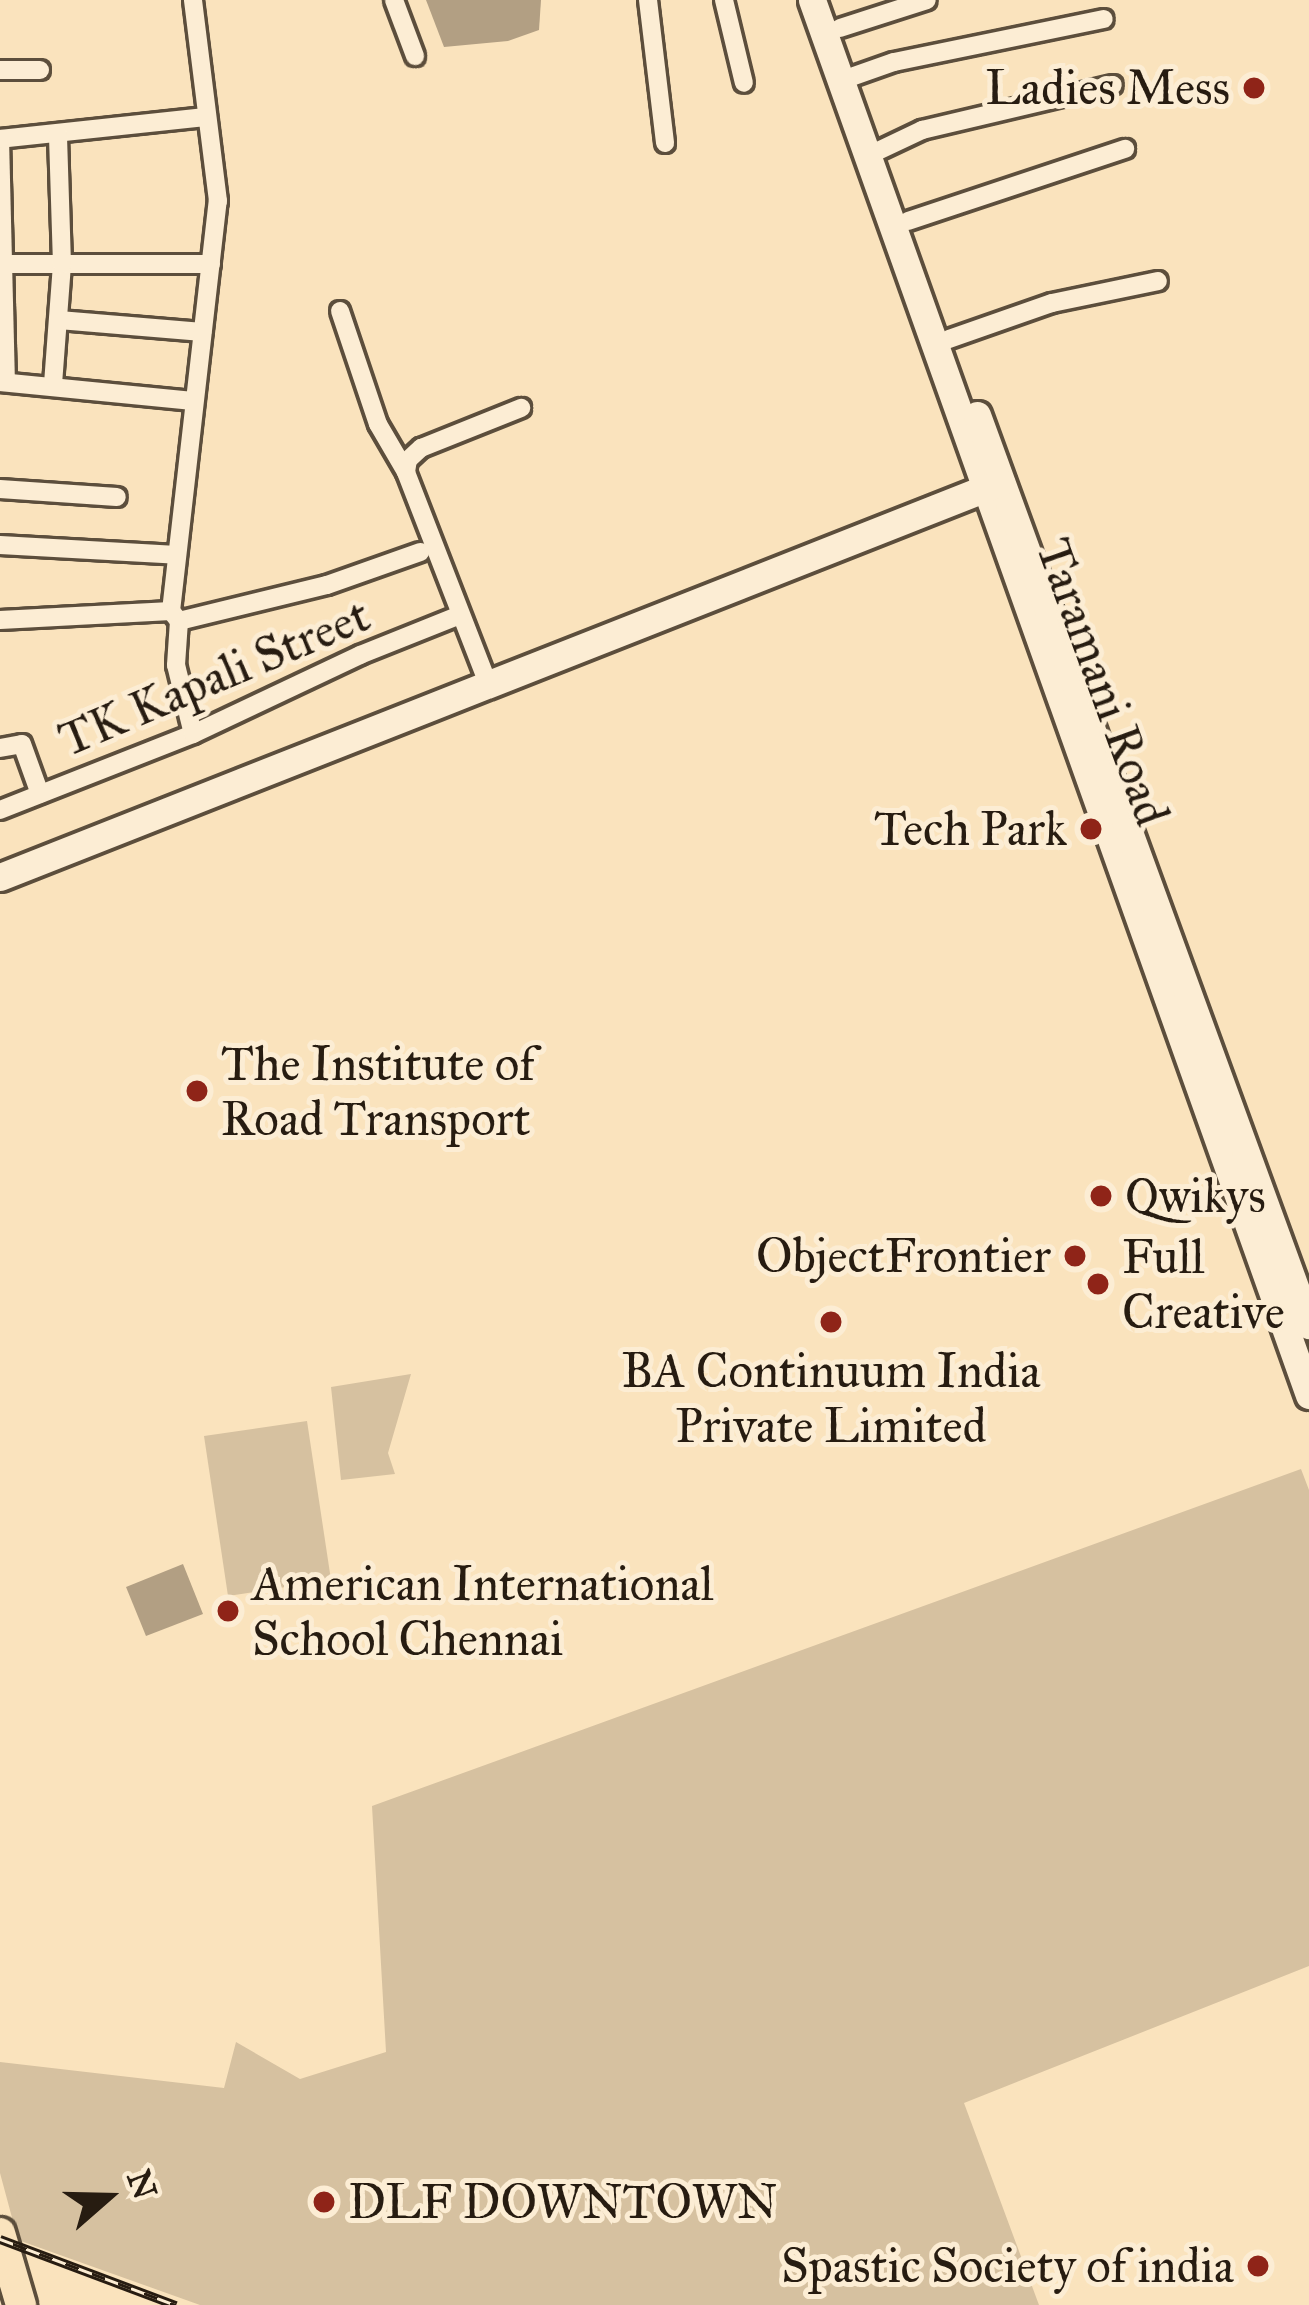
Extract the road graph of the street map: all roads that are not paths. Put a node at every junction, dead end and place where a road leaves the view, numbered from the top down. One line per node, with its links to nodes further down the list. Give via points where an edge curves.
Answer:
1 (194, 0): 16 (street)
2 (394, 0): 10 (street)
3 (648, 0): 19 (street)
4 (724, 0): 14 (street)
5 (812, 0): 36 (street, Taramani Road)
6 (827, 0): 9 (street, Taramani Road)
7 (927, 0): 9 (street)
8 (1104, 19): 13 (street)
9 (839, 28): 13 (street, Taramani Road)
10 (415, 56)
11 (0, 70): 12 (street)
12 (40, 70)
13 (854, 76): 21 (street, Taramani Road)
14 (744, 83)
15 (1113, 85): 21 (street, via 922,130)
16 (206, 117): 17 (street); 25 (street, via 218,201)
17 (58, 134): 18 (street); 24 (street)
18 (0, 139): 23 (street)
19 (664, 143)
20 (1125, 149): 22 (street)
21 (880, 150): 22 (street, Taramani Road)
22 (908, 220): 30 (street, Taramani Road)
23 (3, 264): 24 (street); 31 (street)
24 (62, 264): 25 (street); 28 (street)
25 (211, 264): 29 (street)
26 (1158, 280): 30 (street, via 1052,303)
27 (340, 311): 35 (street, via 378,424)
28 (59, 320): 29 (street); 32 (street)
29 (202, 332): 33 (street)
30 (949, 339): 36 (street, Taramani Road)
31 (3, 382): 32 (street)
32 (53, 383): 33 (street)
33 (193, 400): 41 (street)
34 (521, 408): 35 (street, via 421,448)
35 (406, 472): 42 (street)
36 (993, 486): 45 (street); 51 (street, Taramani Road); 52 (street, Taramani Road)
37 (0, 489): 38 (street)
38 (117, 496)
39 (0, 545): 41 (street)
40 (420, 552): 43 (street, via 327,585)
41 (177, 555): 43 (street)
42 (460, 615): 45 (street); 46 (street, TK Kapali Street)
43 (175, 616): 44 (street); 46 (street, via 176,665)
44 (0, 620)
45 (487, 681): 50 (street)
46 (193, 734): 48 (street, TK Kapali Street)
47 (0, 748): 48 (street, via 22,744)
48 (40, 794): 49 (street, TK Kapali Street)
49 (0, 810)
50 (0, 877)
51 (1309, 1324)
52 (1309, 1395)
53 (0, 2233): 54 (main road)
54 (21, 2305)

